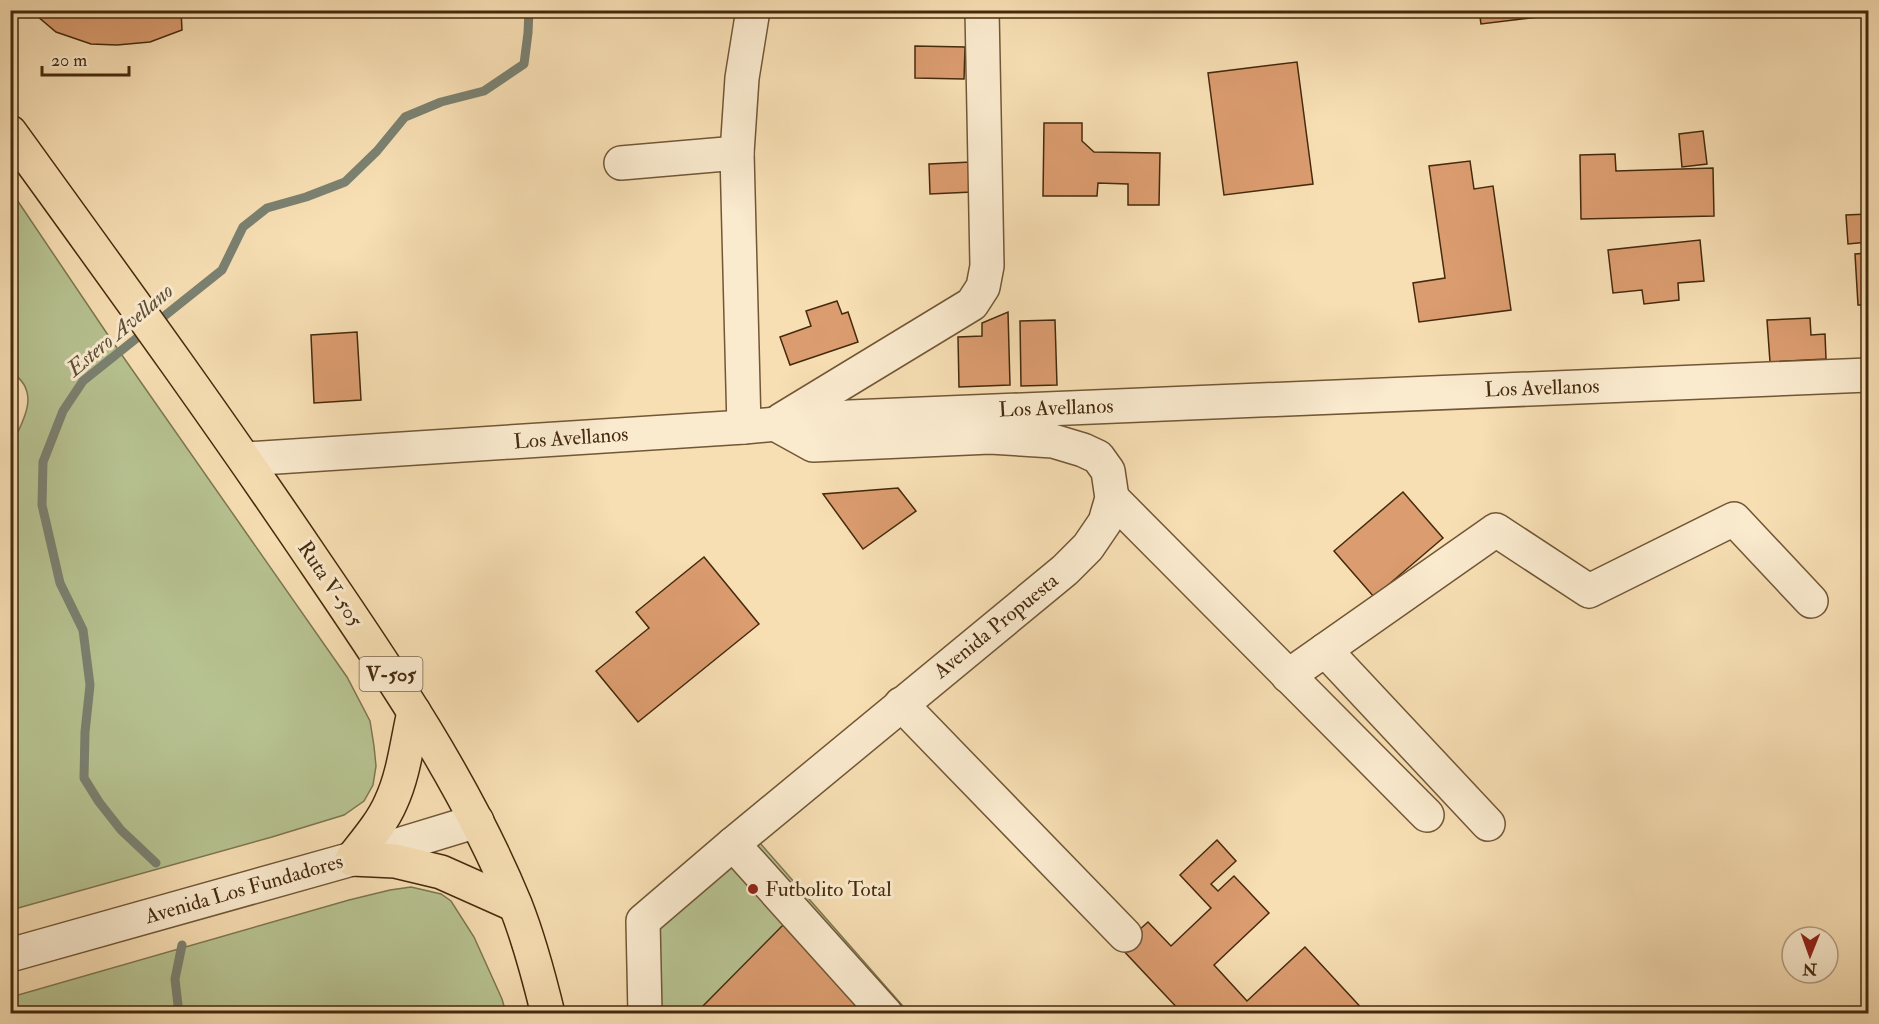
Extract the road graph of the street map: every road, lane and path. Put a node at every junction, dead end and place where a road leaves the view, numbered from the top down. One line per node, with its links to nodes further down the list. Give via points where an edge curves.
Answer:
1 (753, 10): 4 (street, via 742,78)
2 (982, 10): 7 (street, via 987,266 983,287 972,304)
3 (10, 132): 8 (main road, Ruta V-505 / V-505)
4 (737, 153): 5 (street); 7 (street)
5 (621, 163)
6 (1869, 375): 7 (street, Los Avellanos, via 850,417)
7 (759, 425): 8 (street, Los Avellanos); 9 (street, via 813,445 990,437 1053,441 1098,457 1108,471)
8 (245, 459): 14 (main road, Ruta V-505 / V-505)
9 (1112, 498): 12 (street); 13 (street, Avenida Propuesta, via 1104,522 1088,547 1065,570)
10 (1811, 601): 11 (street, via 1734,519 1589,591 1496,530)
11 (1325, 650): 12 (street); 17 (street)
12 (1288, 676): 15 (street)
13 (901, 704): 18 (street, Avenida Propuesta); 21 (street)
14 (414, 712): 16 (main road, Ruta V-505 / V-505); 19 (main road, via 397,788 375,830)
15 (1427, 816)
16 (477, 821): 19 (street, Avenida Los Fundadores); 20 (main road, Ruta V-505 / V-505)
17 (1488, 824)
18 (733, 844): 24 (street, Avenida Propuesta, via 643,921); 25 (street)
19 (352, 859): 20 (main road, via 395,861 441,872); 22 (street, Avenida Los Fundadores)
20 (515, 905): 23 (main road, Ruta V-505 / V-505)
21 (1125, 935)
22 (10, 955)
23 (548, 1014)
24 (645, 1014)
25 (886, 1014)

